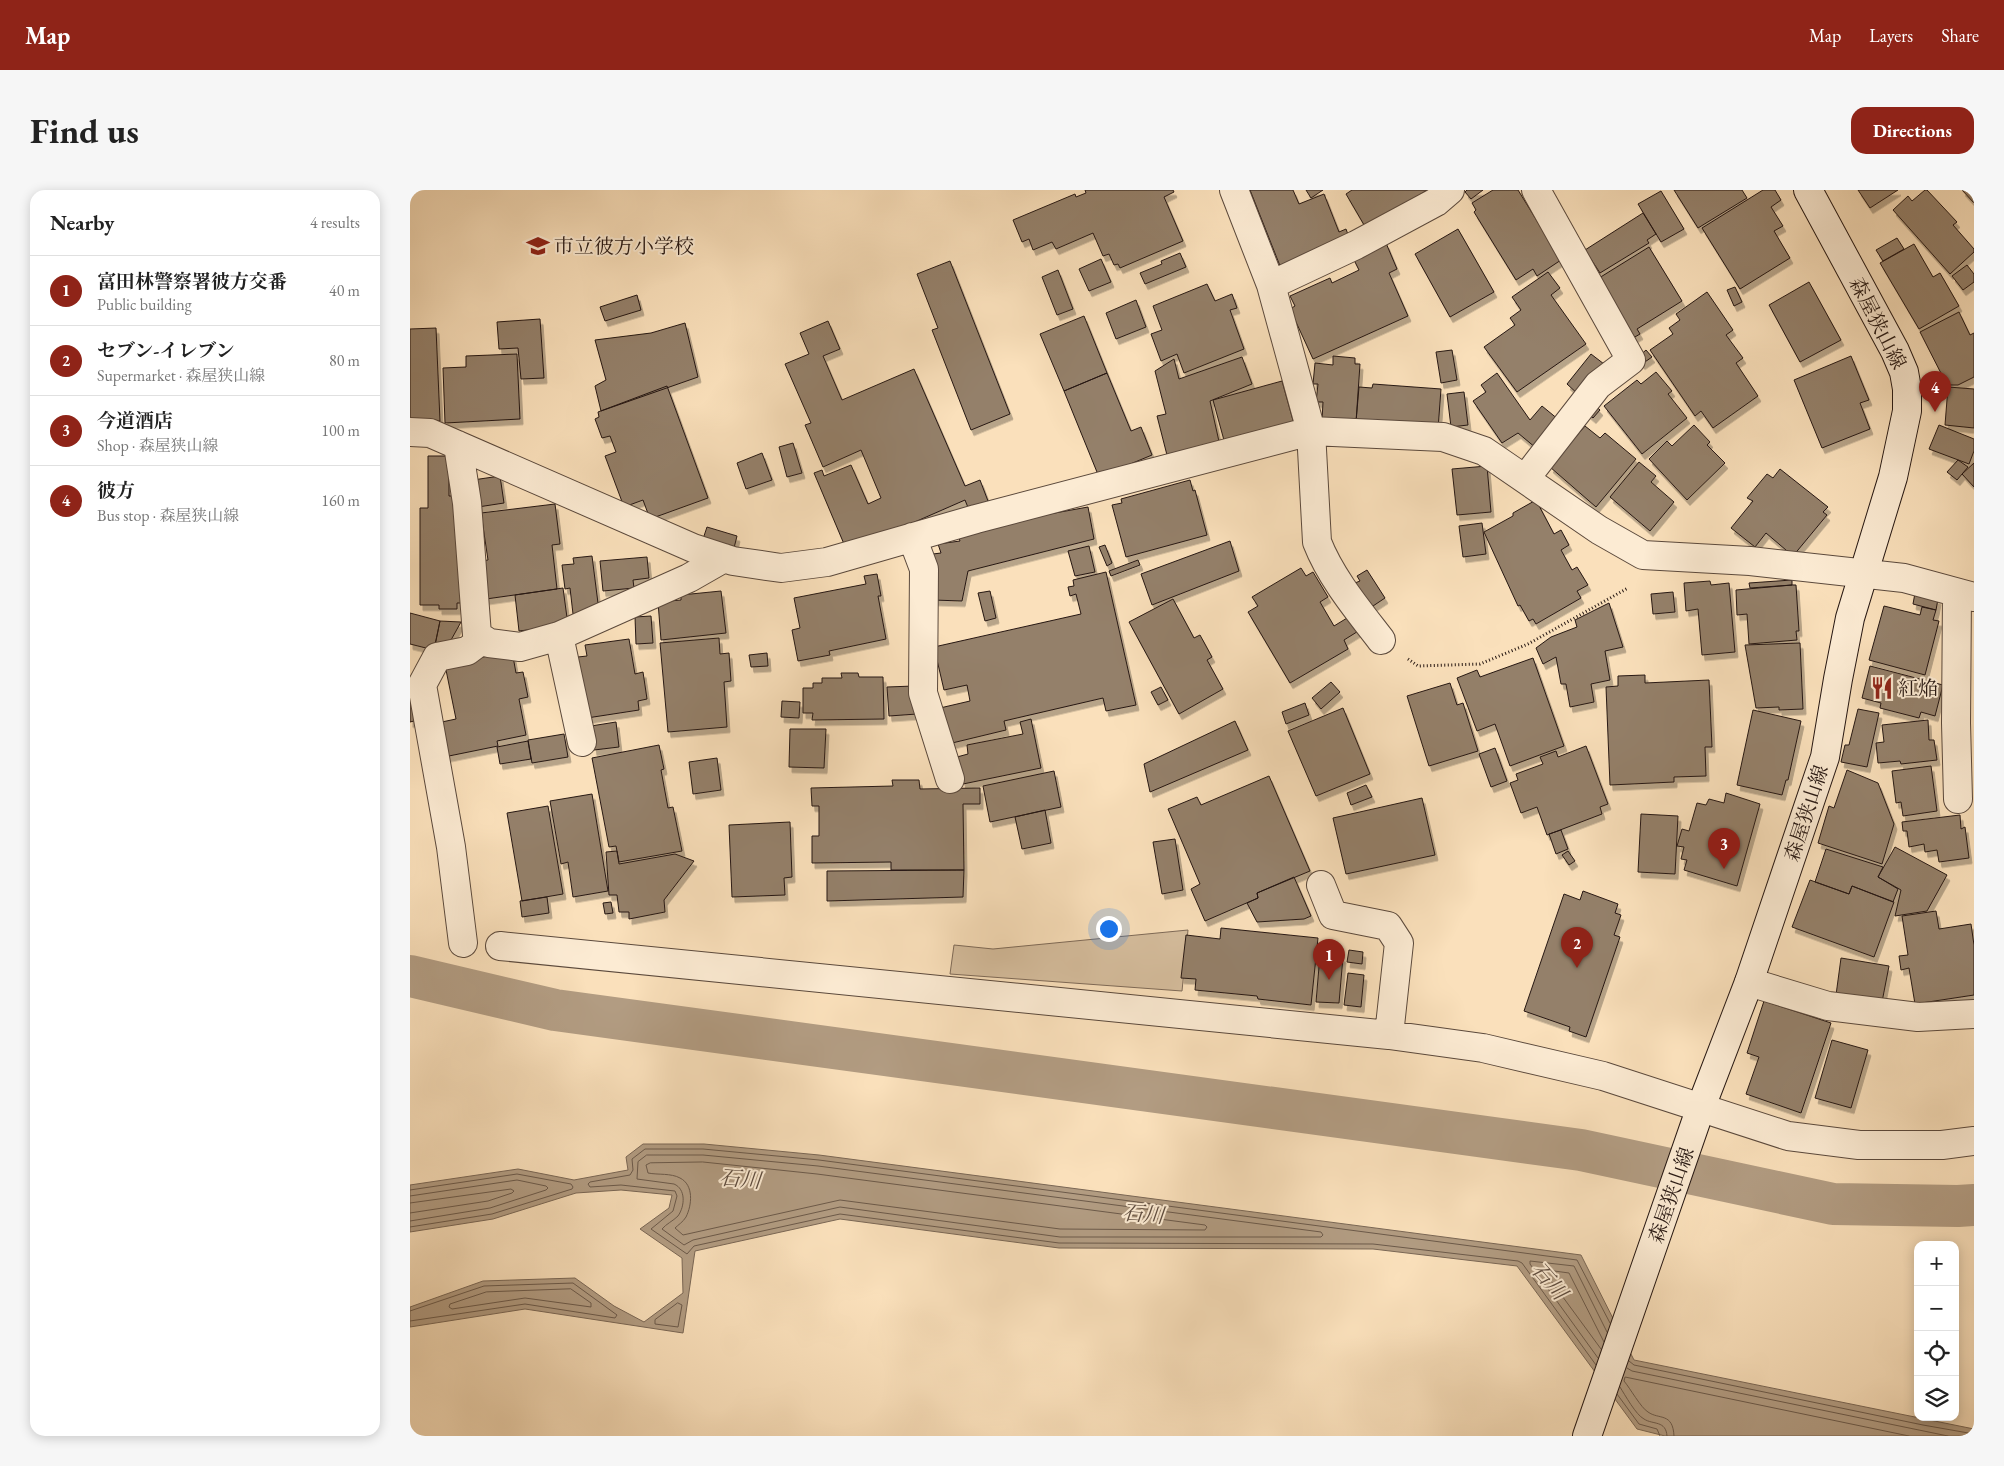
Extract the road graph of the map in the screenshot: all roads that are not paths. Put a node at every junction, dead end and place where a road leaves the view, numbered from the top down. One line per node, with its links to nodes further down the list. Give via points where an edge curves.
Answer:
1 (1234, 190): 5 (street)
2 (1450, 190): 5 (street, via 1436,202 1356,245)
3 (1536, 190): 9 (street, via 1631,360 1598,385)
4 (1808, 190): 12 (street, 森屋狭山線, via 1895,351 1907,388 1907,411 1893,477)
5 (1271, 285): 6 (street)
6 (1311, 431): 9 (street, via 1443,437 1484,451); 10 (street); 16 (street, via 1317,542 1358,610)
7 (410, 432): 8 (street, via 430,433)
8 (458, 445): 11 (street, via 692,548); 15 (street, via 467,503 477,635)
9 (1525, 479): 12 (street, via 1599,530 1643,555 1750,561)
10 (912, 537): 11 (street, via 827,562 781,568); 18 (street, via 924,569 923,693)
11 (724, 558): 14 (street, via 689,578)
12 (1864, 574): 13 (street, via 1904,578); 23 (street, 森屋狭山線, via 1850,618 1825,757)
13 (1966, 595): 19 (street, via 1956,723)
14 (559, 636): 15 (street, via 520,647 489,643); 17 (street)
15 (483, 639): 21 (street, via 467,651 437,657 422,685 451,847)
16 (1381, 640)
17 (582, 742)
18 (950, 778)
19 (1958, 799)
20 (1321, 885): 25 (street, via 1334,916 1388,926 1399,943)
21 (463, 943)
22 (500, 946): 25 (street)
23 (1749, 982): 24 (street, via 1828,1006 1918,1017); 26 (street, 森屋狭山線)
24 (1974, 1014)
25 (1390, 1035): 26 (street, via 1483,1048 1594,1074)
26 (1698, 1114): 27 (street, via 1788,1136 1859,1145 1942,1145); 28 (street, 森屋狭山線)
27 (1974, 1141)
28 (1587, 1436)

